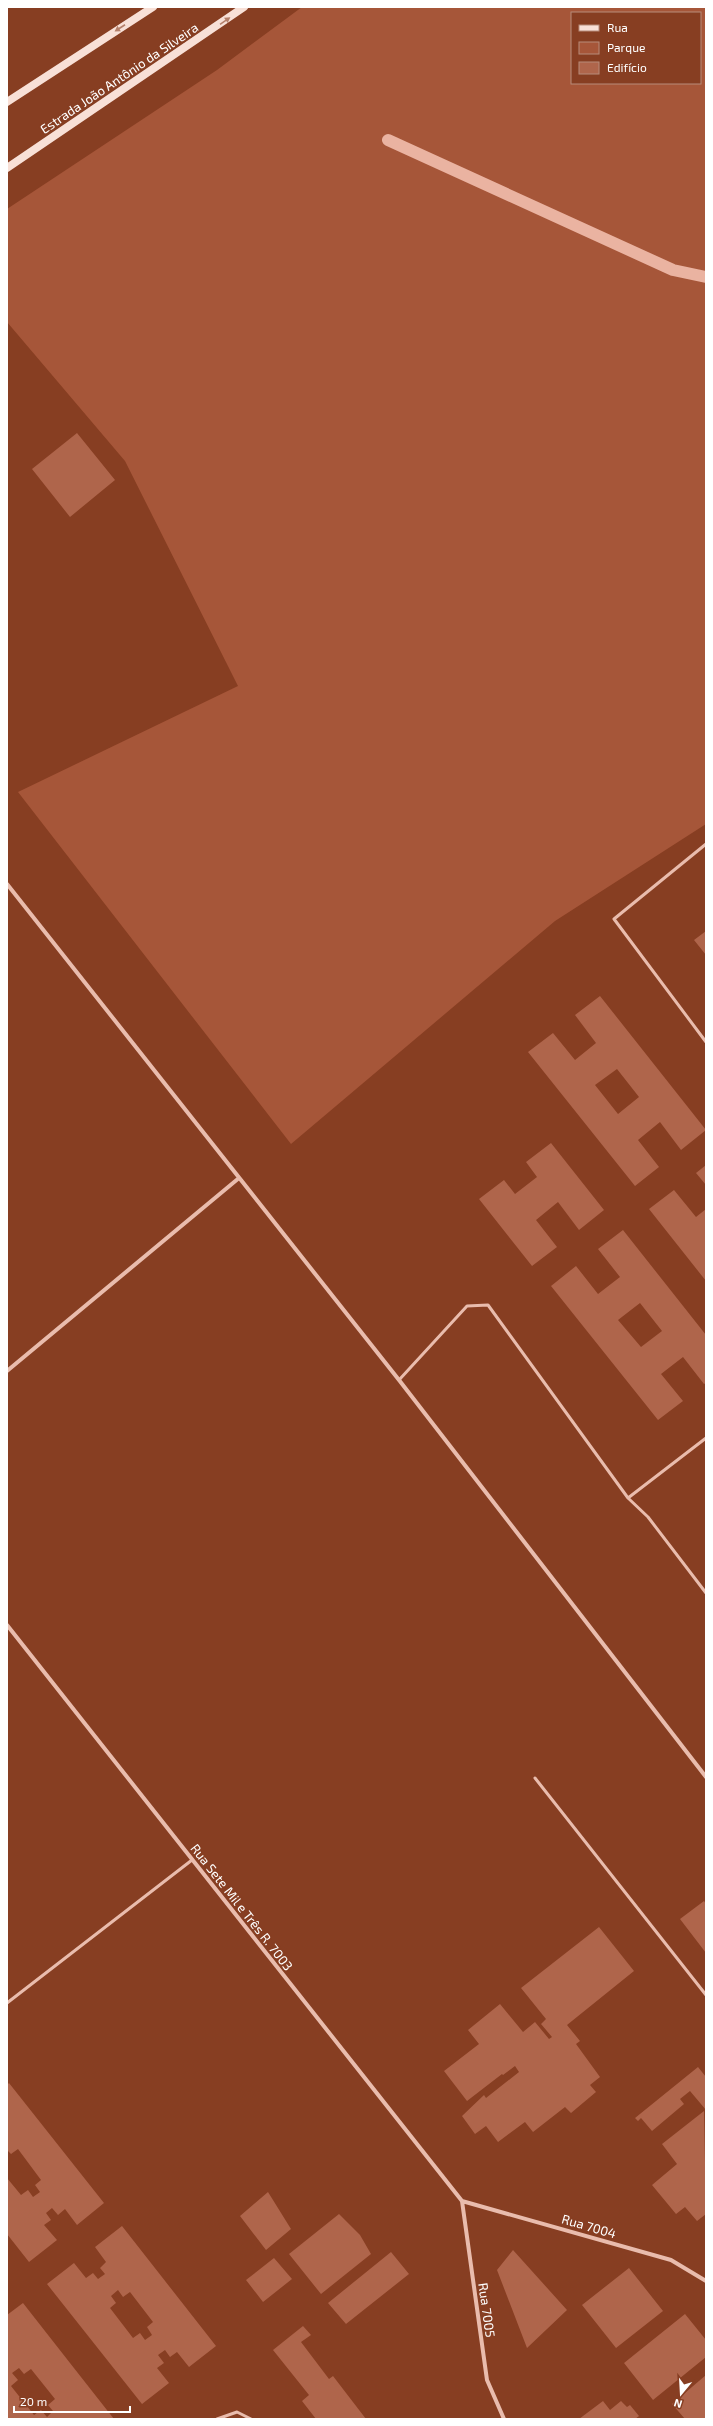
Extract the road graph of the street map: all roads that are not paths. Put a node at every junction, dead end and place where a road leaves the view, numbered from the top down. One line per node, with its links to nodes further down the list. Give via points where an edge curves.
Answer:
1 (153, 7): 3 (main road, one-way to 3)
2 (244, 7): 4 (main road, Estrada João Antônio da Silveira, one-way to 2)
3 (7, 102)
4 (7, 168)
5 (706, 844): 7 (lane, via 614,919)
6 (7, 884): 8 (street)
7 (706, 1042)
8 (239, 1178): 9 (street); 10 (street)
9 (7, 1371)
10 (399, 1380): 12 (lane, via 467,1306 488,1305); 15 (street)
11 (706, 1438): 12 (lane)
12 (628, 1498): 13 (lane, via 648,1518)
13 (706, 1593)
14 (7, 1625): 17 (street, Rua Sete Mil e Três R. 7003)
15 (706, 1777)
16 (535, 1778): 18 (lane)
17 (192, 1860): 19 (lane); 20 (street, Rua Sete Mil e Três R. 7003)
18 (706, 1995)
19 (7, 2003)
20 (462, 2201): 21 (street, Rua 7004, via 671,2260); 24 (street, Rua 7005, via 486,2380)
21 (706, 2281)
22 (217, 2419): 23 (lane, via 237,2412)
23 (251, 2419)
24 (504, 2419)

